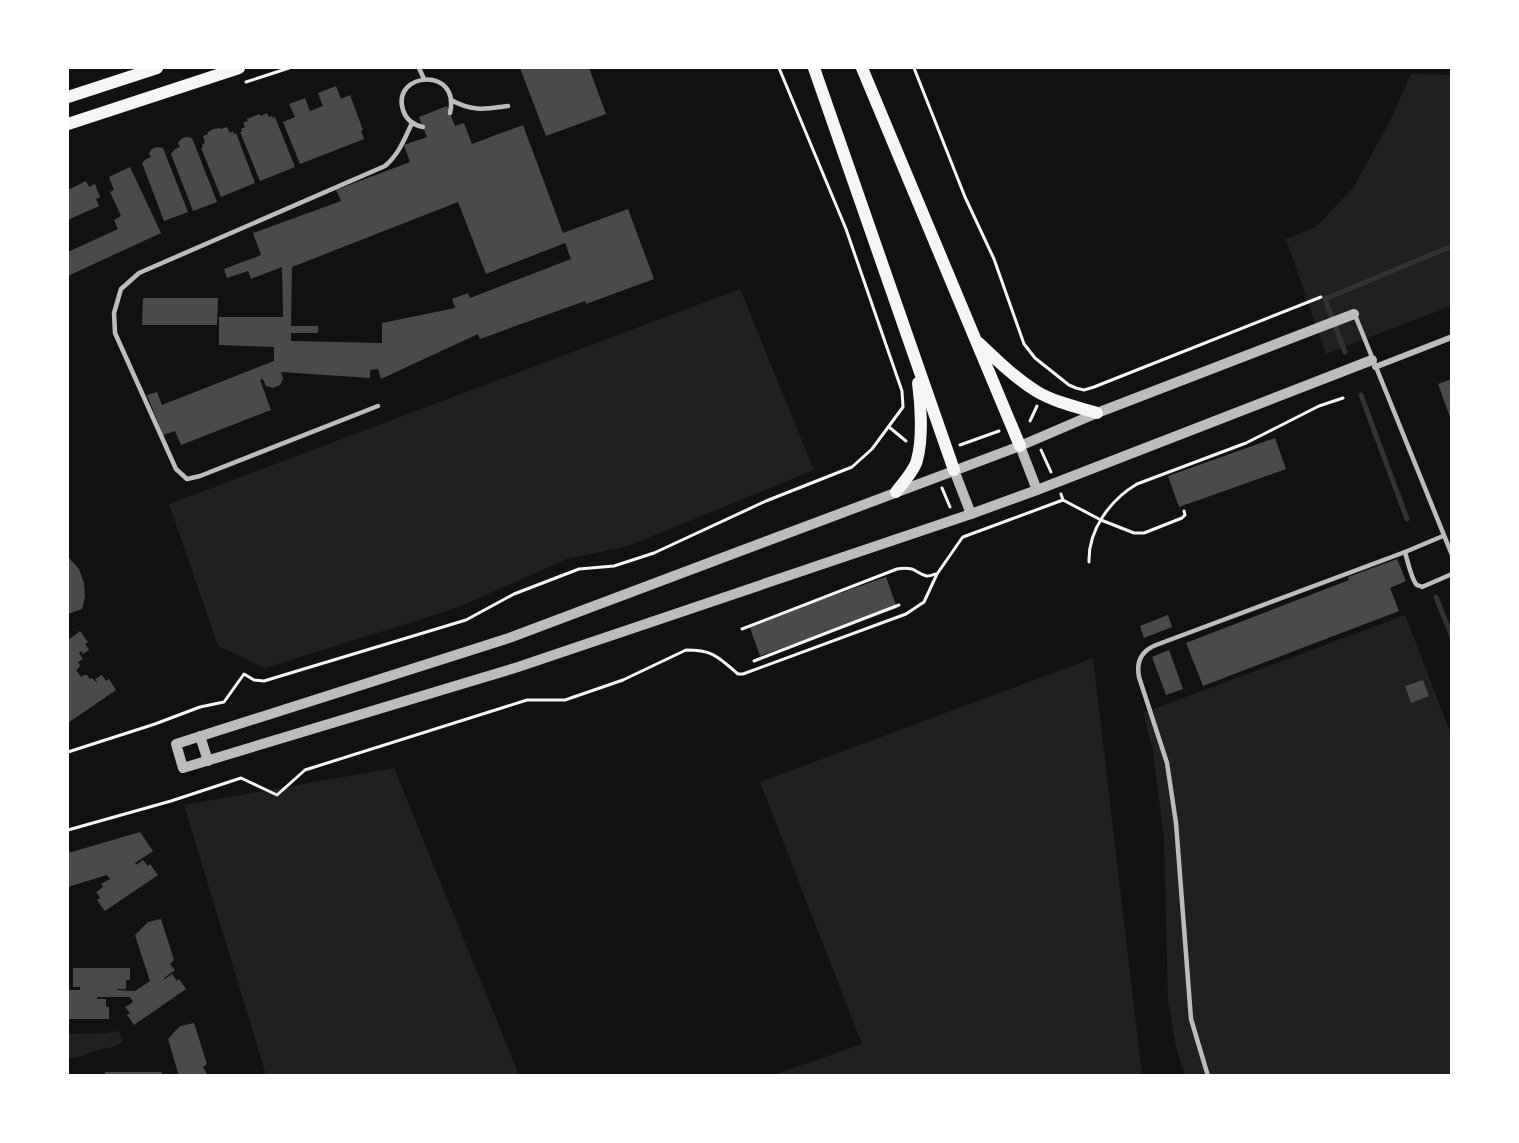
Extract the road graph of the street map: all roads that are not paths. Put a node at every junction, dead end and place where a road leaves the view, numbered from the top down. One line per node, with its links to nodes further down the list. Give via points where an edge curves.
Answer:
1 (157, 68): 7 (main road)
2 (239, 68): 12 (main road)
3 (419, 68): 6 (lane)
4 (814, 68): 17 (main road)
5 (862, 68): 16 (main road)
6 (424, 79): 8 (lane, via 442,84); 11 (lane, via 407,88 403,97 405,115)
7 (68, 97)
8 (451, 100): 9 (lane, via 472,109); 10 (lane)
9 (508, 106)
10 (450, 113)
11 (412, 123): 13 (lane); 19 (lane, via 400,150 385,166 139,273 121,289 114,312 115,333 176,469 187,478)
12 (68, 124)
13 (423, 127)
14 (1354, 314): 18 (lane); 20 (street)
15 (1452, 338): 18 (street)
16 (976, 340): 20 (main road, via 1035,390); 21 (main road)
17 (914, 353): 22 (main road); 24 (main road, via 921,402 917,462)
18 (1374, 363): 23 (street); 26 (lane)
19 (378, 406)
20 (1097, 413): 21 (street)
21 (1020, 446): 22 (street); 23 (street)
22 (954, 470): 24 (street); 25 (street)
23 (1036, 490): 25 (street)
24 (896, 492): 30 (street, via 509,638)
25 (971, 514): 31 (street, via 518,667)
26 (1443, 536): 27 (lane); 28 (lane)
27 (1405, 552): 29 (lane, via 1416,585 1422,587); 32 (lane, via 1148,648 1139,661 1139,677 1167,763 1176,823 1191,1018)
28 (1452, 555)
29 (1452, 574)
30 (200, 736): 31 (street); 31 (street, via 176,744 183,768)
31 (208, 761)
32 (1208, 1076)

